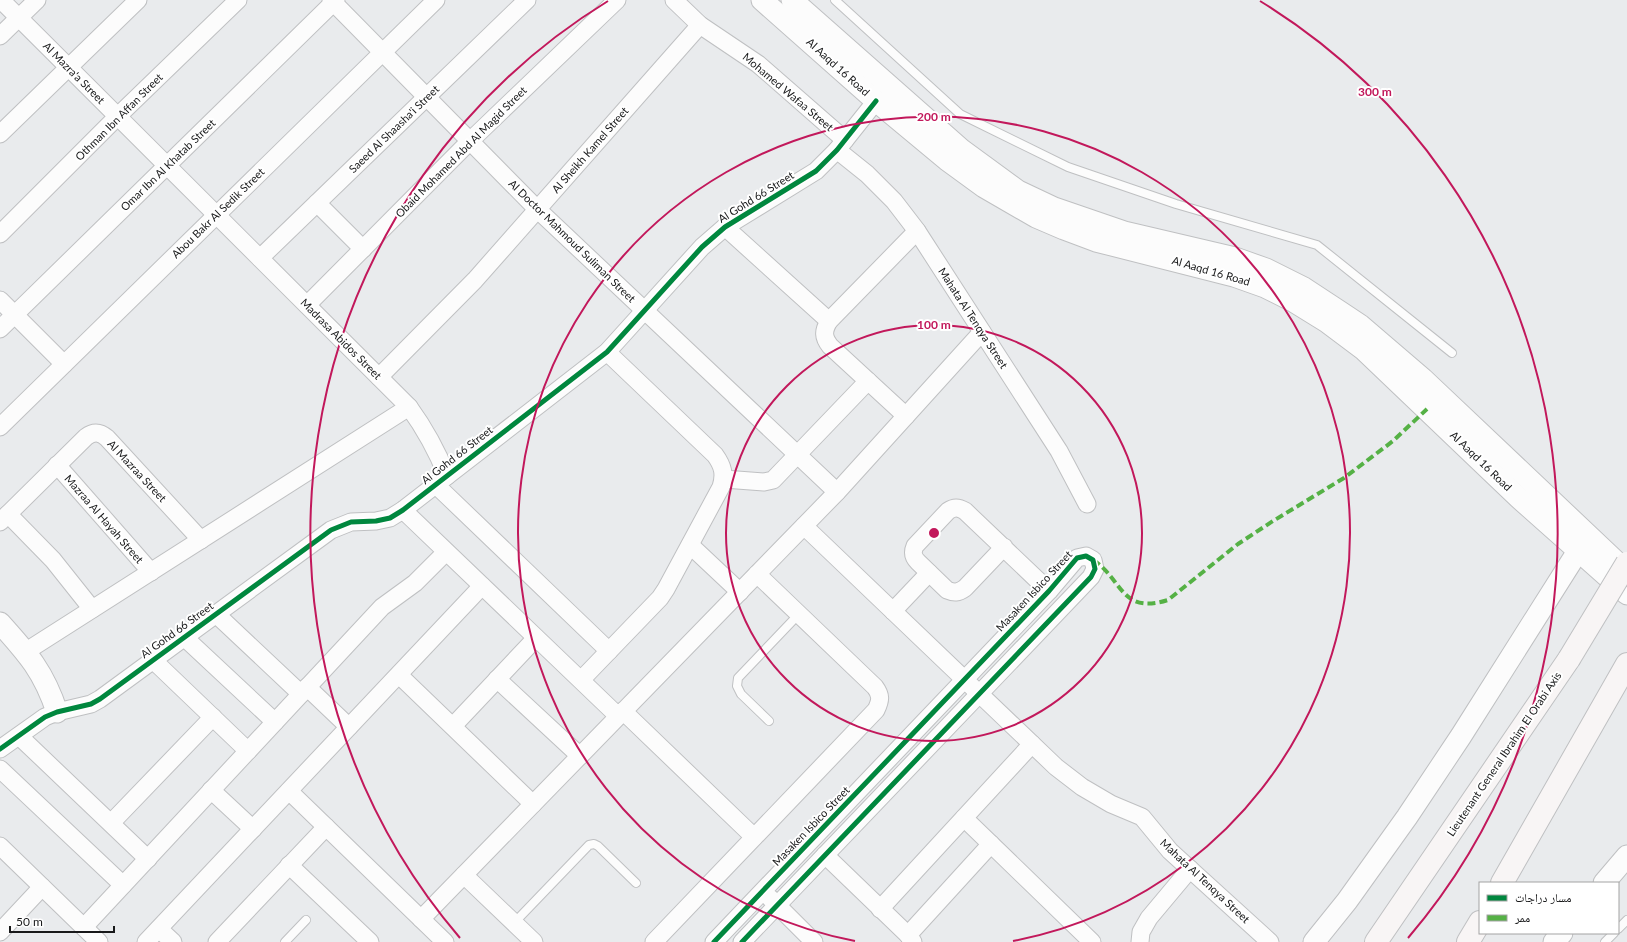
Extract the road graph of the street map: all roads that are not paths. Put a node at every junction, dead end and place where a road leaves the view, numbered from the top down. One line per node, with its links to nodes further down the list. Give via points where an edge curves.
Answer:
1 (1, 0): 13 (street, Al Mazra'a Street)
2 (37, 0): 13 (street)
3 (138, 0): 17 (street)
4 (238, 0): 20 (street, Othman Ibn Affan Street)
5 (436, 0): 16 (street, Abou Bakr Al Sedik Street)
6 (527, 0): 18 (street, Saeed Al Shaasha'i Street)
7 (616, 0): 22 (street, Obaid Mohamed Abd Al Magid Street)
8 (674, 0): 14 (street, Mohamed Wafaa Street)
9 (762, 0): 19 (street, Al Aaqd 16 Road)
10 (792, 0): 58 (street, Al Aaqd 16 Road, via 962,150 1018,191 1054,208 1124,232 1234,258 1266,269 1304,288 1360,325 1423,379)
11 (835, 0): 41 (lane, via 960,114 1068,167 1176,204 1317,245)
12 (334, 1): 16 (street, Al Doctor Mahmoud Suliman Street); 24 (street, Omar Ibn Al Khatab Street)
13 (19, 18): 15 (street); 17 (street, Al Mazra'a Street)
14 (700, 25): 23 (street, Mohamed Wafaa Street, via 758,64); 26 (street, Al Sheikh Kamel Street)
15 (0, 36)
16 (382, 52): 18 (street, Al Doctor Mahmoud Suliman Street); 27 (street, Abou Bakr Al Sedik Street)
17 (69, 68): 20 (street, Al Mazra'a Street); 21 (street)
18 (427, 97): 22 (street, Al Doctor Mahmoud Suliman Street); 25 (street, Saeed Al Shaasha'i Street)
19 (876, 101): 23 (street, Al Gohd 66 Street); 58 (street, Al Aaqd 16 Road, via 984,187 1036,216 1096,241 1234,276 1264,287 1327,322 1363,349 1519,498)
20 (118, 116): 24 (street, Al Mazra'a Street); 30 (street, Othman Ibn Affan Street)
21 (0, 134)
22 (470, 141): 26 (street, Al Doctor Mahmoud Suliman Street); 31 (street, Obaid Mohamed Abd Al Magid Street)
23 (841, 145): 28 (street, Al Gohd 66 Street, via 816,171); 29 (street, Mahata Al Tenqya Street, via 894,201)
24 (167, 166): 27 (street, Al Mazra'a Street); 36 (street, Omar Ibn Al Khatab Street)
25 (317, 203): 31 (street); 32 (street, Saeed Al Shaasha'i Street)
26 (537, 209): 35 (street, Al Doctor Mahmoud Suliman Street); 43 (street, Al Sheikh Kamel Street, via 475,280)
27 (216, 214): 32 (street, Madrasa Abidos Street); 42 (street, Abou Bakr Al Sedik Street)
28 (726, 227): 35 (street, Al Gohd 66 Street, via 702,247); 37 (street)
29 (917, 232): 37 (street); 39 (street, Mahata Al Tenqya Street)
30 (0, 234)
31 (363, 249): 34 (street, Obaid Mohamed Abd Al Magid Street)
32 (260, 258): 34 (street, Madrasa Abidos Street)
33 (0, 300): 36 (street)
34 (307, 305): 43 (street, Madrasa Abidos Street)
35 (645, 310): 40 (street, Al Gohd 66 Street); 48 (street, Al Doctor Mahmoud Suliman Street)
36 (15, 315): 38 (street, Omar Ibn Al Khatab Street); 42 (street)
37 (829, 321): 44 (street, via 824,329 825,339)
38 (0, 330)
39 (982, 332): 46 (street); 53 (street, Mahata Al Tenqya Street, via 1059,451)
40 (607, 352): 50 (street, via 715,455 724,470); 51 (street, Al Gohd 66 Street)
41 (1452, 353)
42 (64, 364): 47 (street, Abou Bakr Al Sedik Street)
43 (379, 377): 45 (street, Madrasa Abidos Street)
44 (868, 381): 46 (street); 48 (street)
45 (409, 407): 51 (street, Madrasa Abidos Street, via 431,440); 57 (street)
46 (906, 416): 52 (street)
47 (0, 427)
48 (798, 455): 50 (street, via 769,482); 52 (street, Al Doctor Mahmoud Suliman Street)
49 (57, 465): 55 (street, Al Mazraa Street); 57 (street, Al Mazraa Street, via 91,433 102,434); 63 (street, Mazraa Al Hayah Street)
50 (724, 479): 59 (street)
51 (441, 481): 54 (street, Al Gohd 66 Street); 78 (street)
52 (837, 492): 56 (street)
53 (1087, 504)
54 (403, 510): 61 (street); 73 (street, Al Gohd 66 Street, via 390,518 351,522 331,530)
55 (4, 518): 71 (street, via 53,560)
56 (804, 526): 66 (street); 72 (street)
57 (201, 540): 63 (street)
58 (1583, 543): 64 (street, Al Aaqd 16 Road); 70 (street, Al Aaqd 16 Road); 154 (street, via 1407,817)
59 (690, 545): 69 (street); 78 (street, via 660,598)
60 (1004, 547): 65 (street, via 959,592 947,590); 65 (street, via 965,511 953,508 915,546 914,558); 68 (street)
61 (446, 552): 67 (street); 86 (street, via 415,583 382,607)
62 (1627, 563): 155 (main road, Lieutenant General Ibrahim El Orabi Axis, bridge, via 1569,659)
63 (150, 572): 71 (street)
64 (1627, 572)
65 (929, 573): 72 (street)
66 (757, 574): 69 (street); 74 (street)
67 (482, 586): 77 (street); 82 (street)
68 (1049, 591): 84 (street, Masaken Isbico Street); 87 (street, Masaken Isbico Street, via 1077,558 1086,556 1093,560 1094,573)
69 (740, 592): 89 (street)
70 (1627, 594)
71 (92, 609): 79 (street)
72 (893, 611): 84 (street)
73 (216, 614): 76 (street, Al Gohd 66 Street); 86 (street)
74 (799, 614): 91 (lane, via 738,678 737,686 741,694); 108 (street, via 875,687 880,694 880,702 876,710)
75 (1, 626): 79 (street)
76 (184, 637): 80 (street, Al Gohd 66 Street); 92 (street)
77 (536, 638): 83 (street); 85 (street)
78 (609, 651): 85 (street)
79 (25, 652): 88 (street, via 46,683)
80 (153, 660): 88 (street, Al Gohd 66 Street, via 91,704); 90 (street)
81 (1627, 664): 117 (main road)
82 (399, 674): 93 (street); 94 (street)
83 (498, 679): 93 (street); 99 (street)
84 (964, 679): 87 (street); 122 (street, Masaken Isbico Street)
85 (581, 680): 89 (street)
86 (304, 691): 92 (street); 94 (street)
87 (979, 693): 96 (street); 111 (street, Masaken Isbico Street)
88 (57, 712): 95 (street, Al Gohd 66 Street, via 45,717)
89 (621, 714): 99 (street); 108 (street)
90 (213, 717): 98 (street); 105 (street)
91 (769, 721)
92 (275, 722): 98 (street)
93 (453, 726): 103 (street)
94 (350, 727): 102 (street)
95 (19, 736): 97 (street, Al Gohd 66 Street); 105 (street)
96 (1032, 744): 104 (street); 115 (street, Mahata Al Tenqya Street, via 1082,787 1111,804 1142,817 1170,851)
97 (0, 750)
98 (248, 751): 101 (street)
99 (580, 756): 103 (street)
100 (0, 769): 120 (street)
101 (211, 790): 107 (street); 113 (street)
102 (289, 791): 106 (street); 107 (street)
103 (533, 804): 116 (street)
104 (964, 818): 109 (street); 124 (street)
105 (110, 823): 113 (street)
106 (326, 826): 114 (street); 125 (street)
107 (253, 829): 132 (street)
108 (754, 837): 148 (street)
109 (991, 844): 136 (street); 138 (street)
110 (0, 846): 121 (street)
111 (825, 855): 123 (street, Masaken Isbico Street); 124 (street)
112 (1627, 856): 118 (street)
113 (148, 859): 120 (street)
114 (289, 865): 143 (street); 145 (street)
115 (1190, 869): 152 (street, via 1148,918 1141,932); 153 (street, Mahata Al Tenqya Street)
116 (464, 875): 125 (street); 128 (street)
117 (1503, 882)
118 (1605, 882)
119 (636, 883): 128 (lane, via 598,846 590,845)
120 (123, 885): 130 (street)
121 (42, 887): 130 (street); 133 (street)
122 (762, 891): 123 (street); 149 (street, Masaken Isbico Street)
123 (777, 906): 150 (street, Masaken Isbico Street); 151 (street)
124 (880, 909): 136 (street)
125 (421, 919): 146 (street)
126 (306, 920): 144 (lane)
127 (1627, 920): 131 (lane)
128 (514, 923): 147 (street)
129 (1479, 924): 156 (main road)
130 (84, 927): 140 (street)
131 (1619, 928)
132 (159, 929): 141 (street); 142 (street)
133 (0, 932)
134 (1561, 934): 157 (street)
135 (1613, 934): 158 (lane)
136 (910, 938)
137 (0, 939): 139 (street)
138 (1083, 939)
139 (3, 942)
140 (99, 942)
141 (146, 942)
142 (173, 942)
143 (217, 942)
144 (285, 942)
145 (370, 942)
146 (445, 942)
147 (534, 942)
148 (654, 942)
149 (714, 942)
150 (742, 942)
151 (814, 942)
152 (1140, 942)
153 (1270, 942)
154 (1314, 942)
155 (1376, 942)
156 (1468, 942)
157 (1554, 942)
158 (1605, 942)

